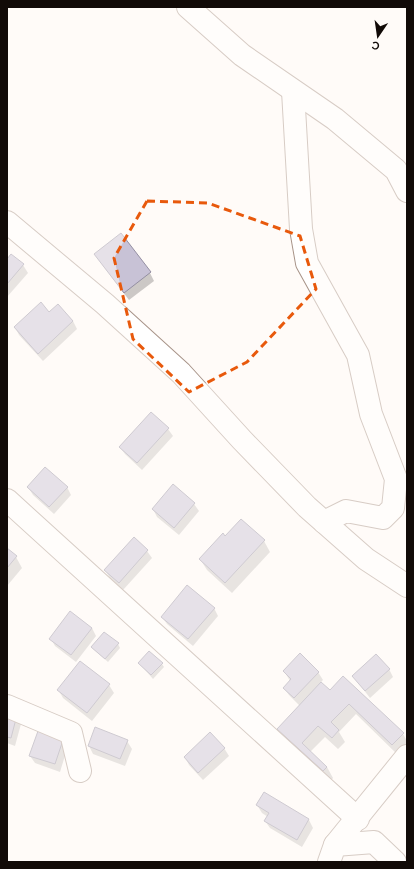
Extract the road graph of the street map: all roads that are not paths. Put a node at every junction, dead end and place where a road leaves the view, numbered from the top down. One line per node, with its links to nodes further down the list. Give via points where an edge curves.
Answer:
1 (188, 7): 2 (street, via 242,55)
2 (294, 91): 3 (street, via 335,119 396,170); 6 (street, via 301,229 308,263 358,355 371,414 396,479 393,508 383,518 346,511)
3 (407, 191)
4 (7, 222): 6 (street, via 105,304 181,373 242,440)
5 (7, 500): 11 (street)
6 (324, 522): 7 (street, via 366,559)
7 (407, 586)
8 (7, 706): 10 (street, via 71,733)
9 (407, 756): 11 (street)
10 (80, 771)
11 (358, 819): 12 (street)
12 (332, 854): 13 (street, via 374,842)
13 (395, 862)

